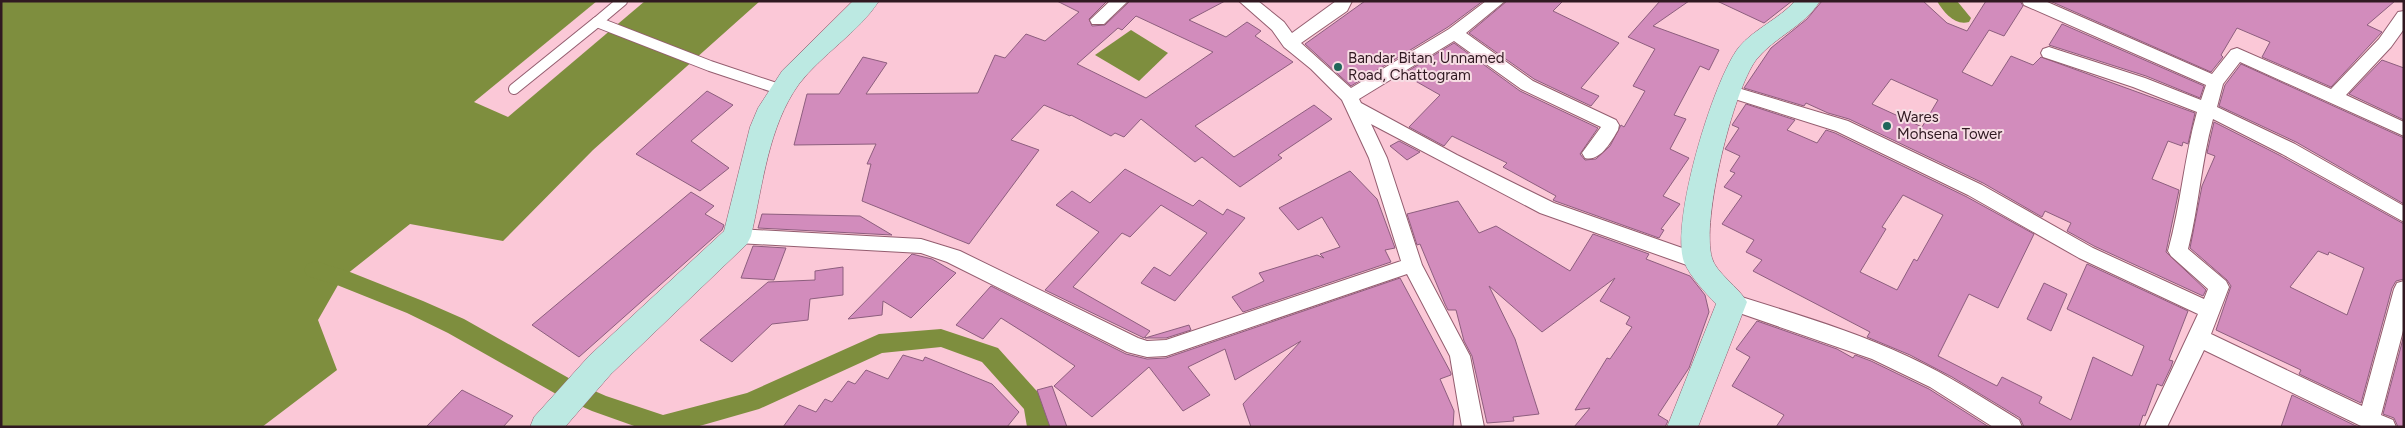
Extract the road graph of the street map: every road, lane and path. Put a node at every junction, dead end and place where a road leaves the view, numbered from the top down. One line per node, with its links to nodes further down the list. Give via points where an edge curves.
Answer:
1 (622, 1): 11 (lane)
2 (867, 1): 17 (main road)
3 (1120, 1): 10 (street)
4 (1344, 1): 13 (street)
5 (1497, 1): 12 (street)
6 (1808, 1): 18 (main road, via 1800,12 1747,54)
7 (2030, 1): 15 (street)
8 (1250, 2): 13 (street, via 1278,26)
9 (2404, 16): 19 (street, via 2385,43)
10 (1098, 20)
11 (597, 22): 16 (lane); 17 (lane)
12 (1455, 33): 20 (street); 23 (street, via 1527,85 1610,126)
13 (1290, 43): 20 (street, via 1317,65)
14 (2049, 53): 21 (street)
15 (2215, 82): 19 (street, via 2237,54); 21 (street)
16 (514, 89)
17 (782, 90): 25 (main road, via 763,128)
18 (1728, 91): 26 (main road, via 1702,188 1696,225); 30 (street, via 1842,126 1975,190 2086,253)
19 (2334, 97): 22 (street)
20 (1352, 102): 26 (street, via 1451,160 1547,208); 27 (street, via 1378,158)
21 (2207, 110): 24 (street, via 2292,152); 30 (street, via 2196,148 2186,221 2178,251 2219,287)
22 (2404, 130)
23 (1591, 153)
24 (2404, 215)
25 (736, 236): 27 (street, via 922,246 953,256 1134,346 1147,349 1166,348); 32 (main road, via 600,366)
26 (1698, 261): 29 (main road)
27 (1412, 264): 34 (street, via 1460,356)
28 (2404, 290): 33 (street)
29 (1732, 302): 35 (main road); 36 (street, via 1829,332 1925,374)
30 (2210, 311): 31 (street)
31 (2199, 338): 33 (street); 37 (street)
32 (551, 419)
33 (2377, 423)
34 (1473, 427)
35 (1682, 427)
36 (2011, 427)
37 (2156, 427)

